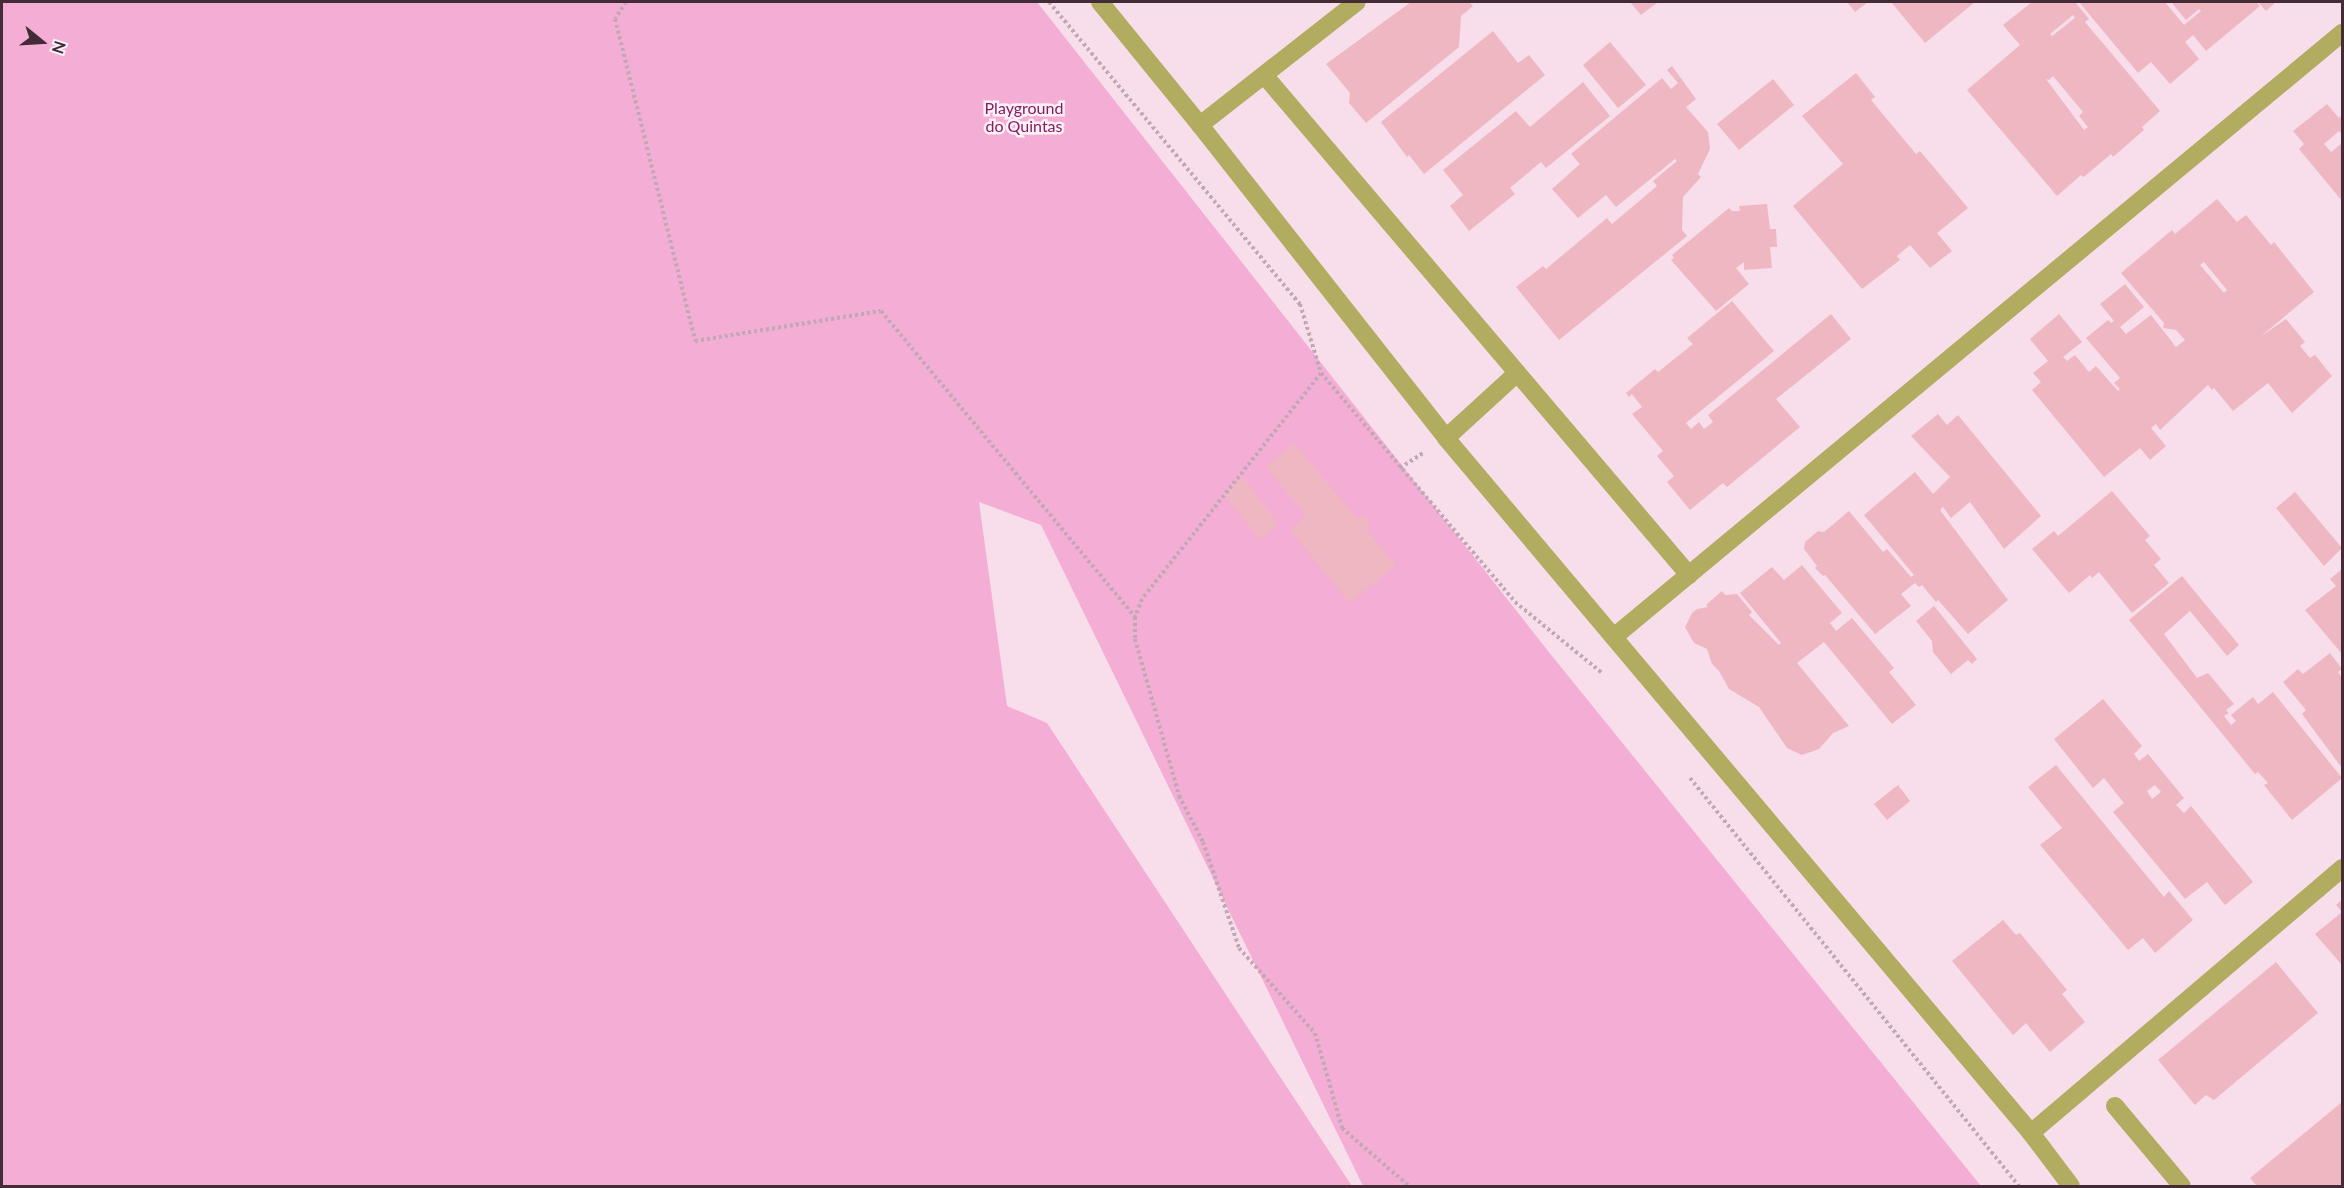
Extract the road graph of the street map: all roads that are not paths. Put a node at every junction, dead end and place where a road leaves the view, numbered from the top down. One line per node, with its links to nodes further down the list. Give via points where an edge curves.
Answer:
1 (1100, 2): 5 (street)
2 (1357, 2): 4 (street)
3 (2343, 33): 8 (street)
4 (1265, 76): 5 (street); 6 (street)
5 (1200, 124): 7 (street)
6 (1516, 374): 7 (street); 8 (street)
7 (1446, 438): 9 (street)
8 (1689, 575): 9 (street)
9 (1615, 636): 12 (street)
10 (2343, 868): 12 (street)
11 (2115, 1106): 14 (street)
12 (2031, 1133): 13 (street)
13 (2071, 1186)
14 (2182, 1186)

